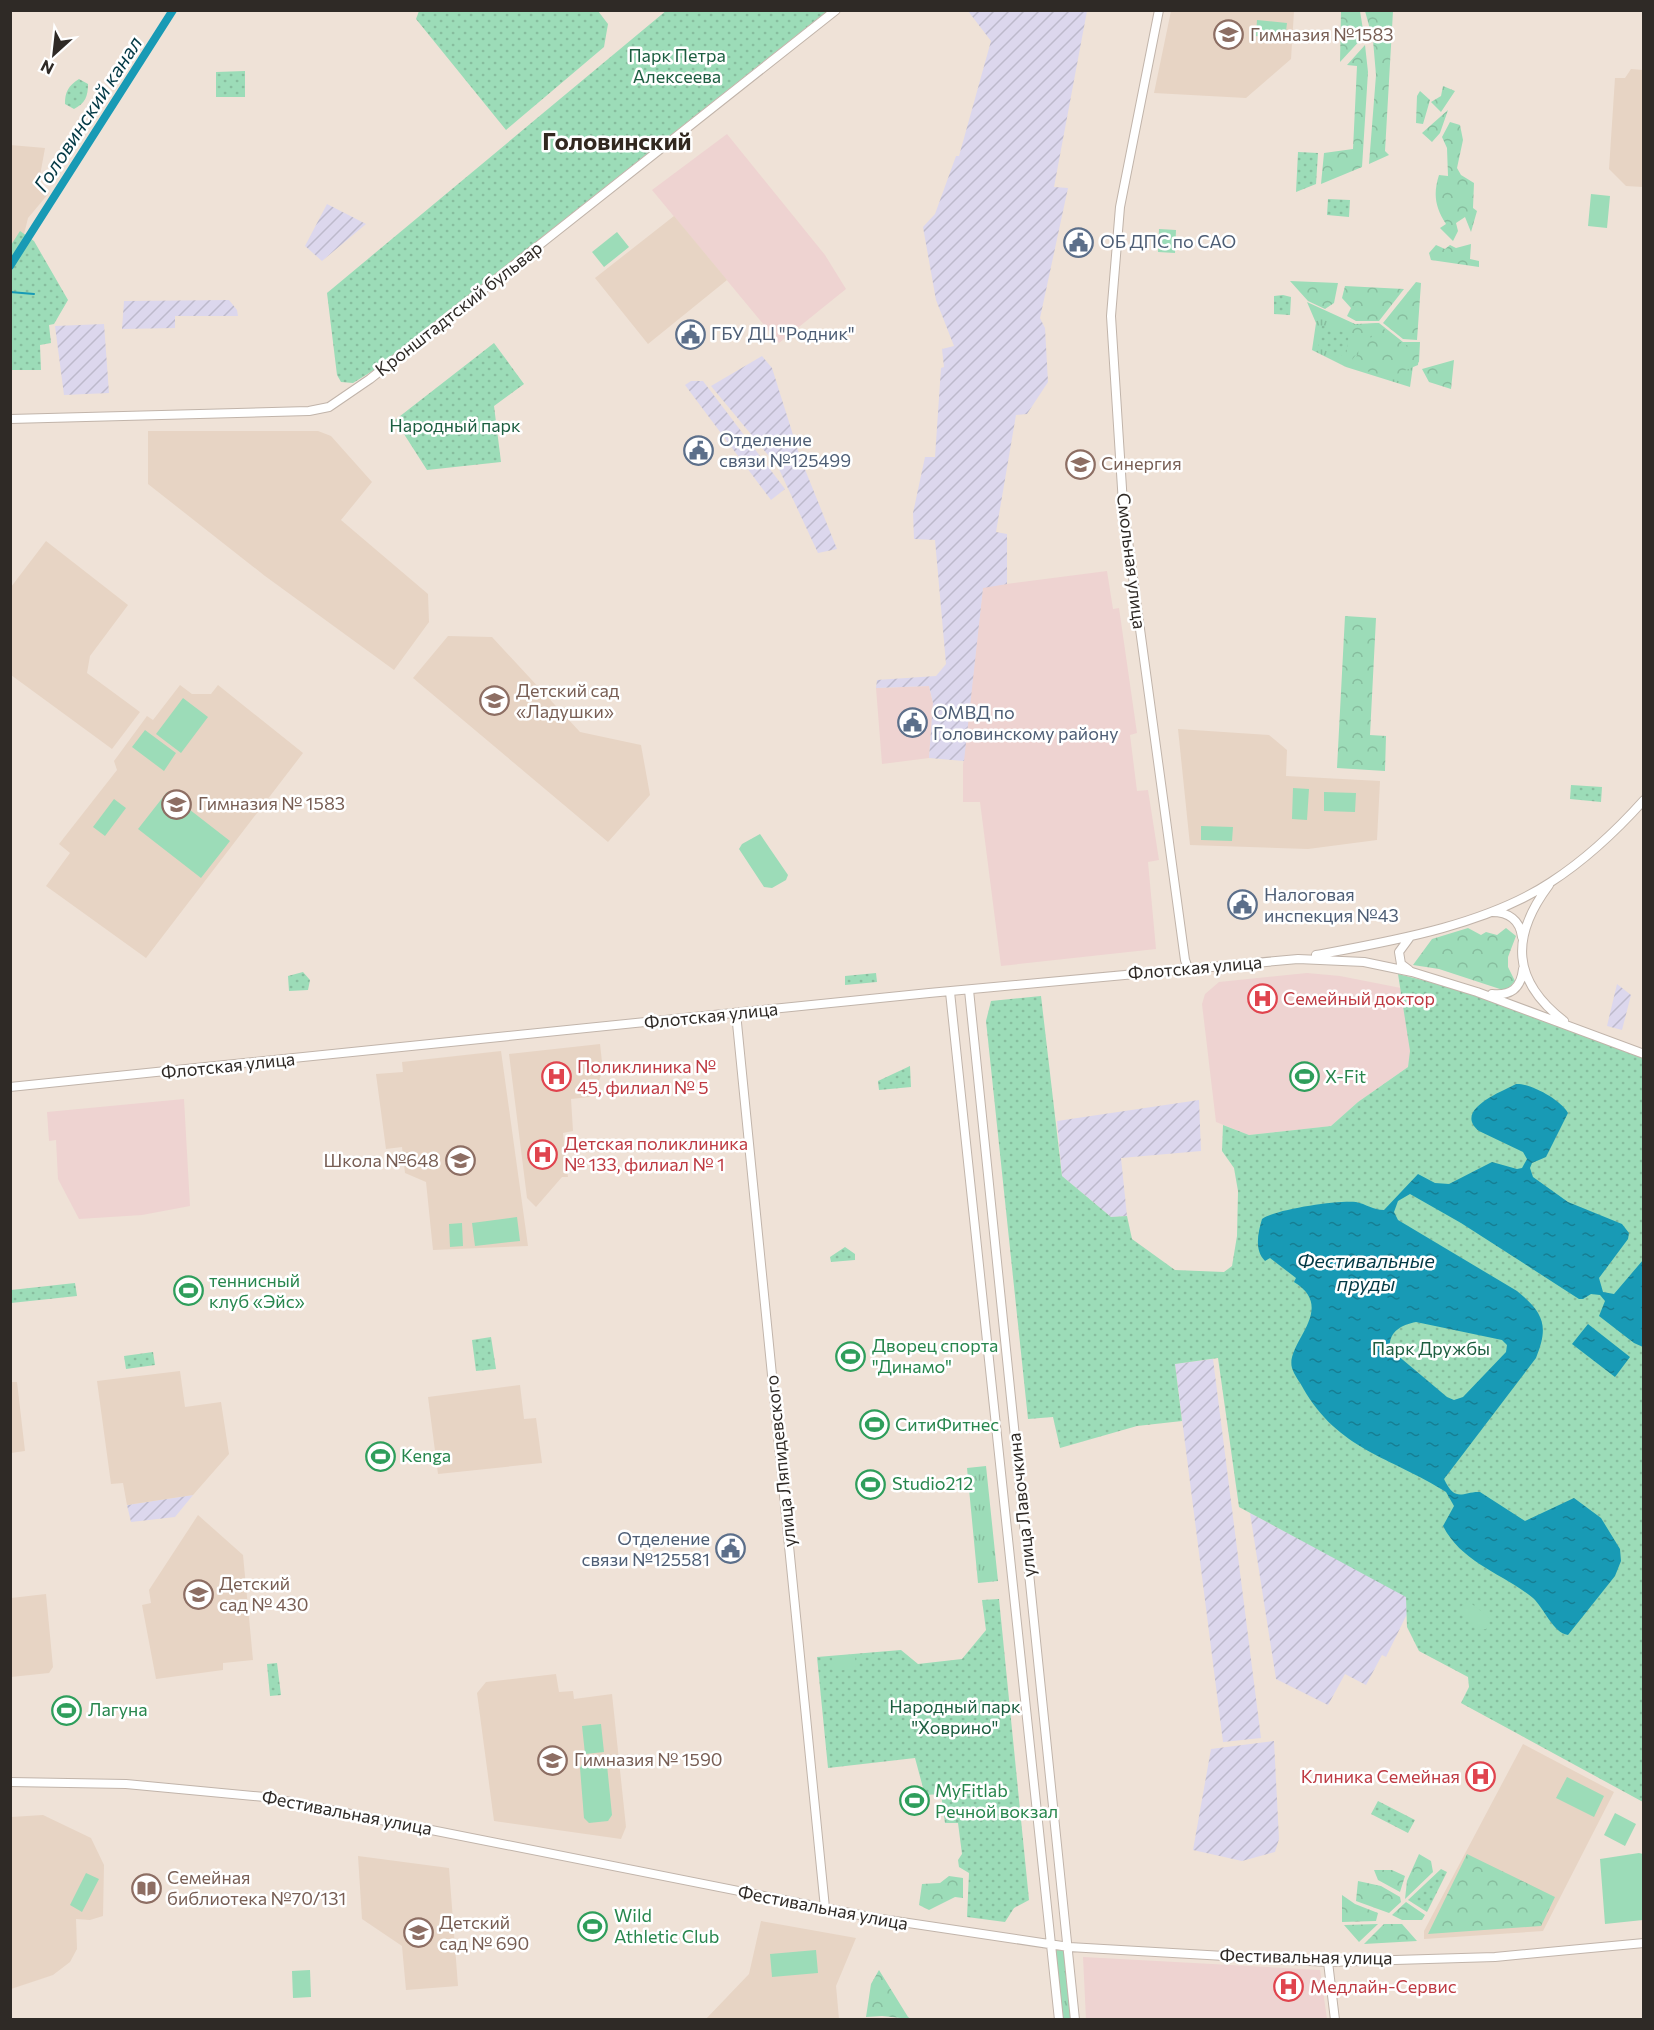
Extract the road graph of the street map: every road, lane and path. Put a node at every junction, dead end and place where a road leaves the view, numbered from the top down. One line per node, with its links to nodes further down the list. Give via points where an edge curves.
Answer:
1 (836, 10): 3 (main road, Кронштадтский бульвар, via 370,379 329,407 252,414)
2 (1159, 10): 11 (main road, Смольная улица, via 1122,195 1113,279 1112,344 1123,504)
3 (10, 419)
4 (1644, 800): 5 (main road, via 1605,839)
5 (1551, 883): 6 (main road); 8 (main road, via 1530,914)
6 (1491, 912): 7 (main road); 8 (main road, via 1513,918)
7 (1411, 936): 9 (main road); 12 (main road, via 1401,947 1399,958)
8 (1523, 943): 10 (main road)
9 (1298, 958): 11 (main road, Флотская улица); 12 (main road, Флотская улица, via 1364,962)
10 (1523, 965): 15 (main road, Флотская улица, via 1519,984 1509,994); 17 (main road, via 1537,997)
11 (1188, 968): 13 (main road, Флотская улица)
12 (1412, 972): 15 (main road, Флотская улица)
13 (969, 990): 14 (main road, Флотская улица); 24 (main road, улица Лавочкина)
14 (950, 992): 16 (main road, Флотская улица); 23 (main road, улица Лавочкина)
15 (1477, 992): 17 (main road, Флотская улица)
16 (736, 1013): 19 (main road, Флотская улица); 21 (main road, улица Ляпидевского)
17 (1569, 1025): 18 (main road, Флотская улица)
18 (1644, 1054)
19 (10, 1087)
20 (10, 1782): 21 (main road, Фестивальная улица, via 126,1784 276,1798)
21 (825, 1908): 23 (main road, Фестивальная улица)
22 (1644, 1943): 25 (main road, Фестивальная улица, via 1494,1958)
23 (1052, 1946): 24 (main road, Фестивальная улица); 26 (main road, улица Лавочкина)
24 (1068, 1947): 25 (main road, Фестивальная улица); 27 (main road, улица Лавочкина)
25 (1328, 1962): 28 (main road)
26 (1059, 2019)
27 (1075, 2019)
28 (1335, 2019)

